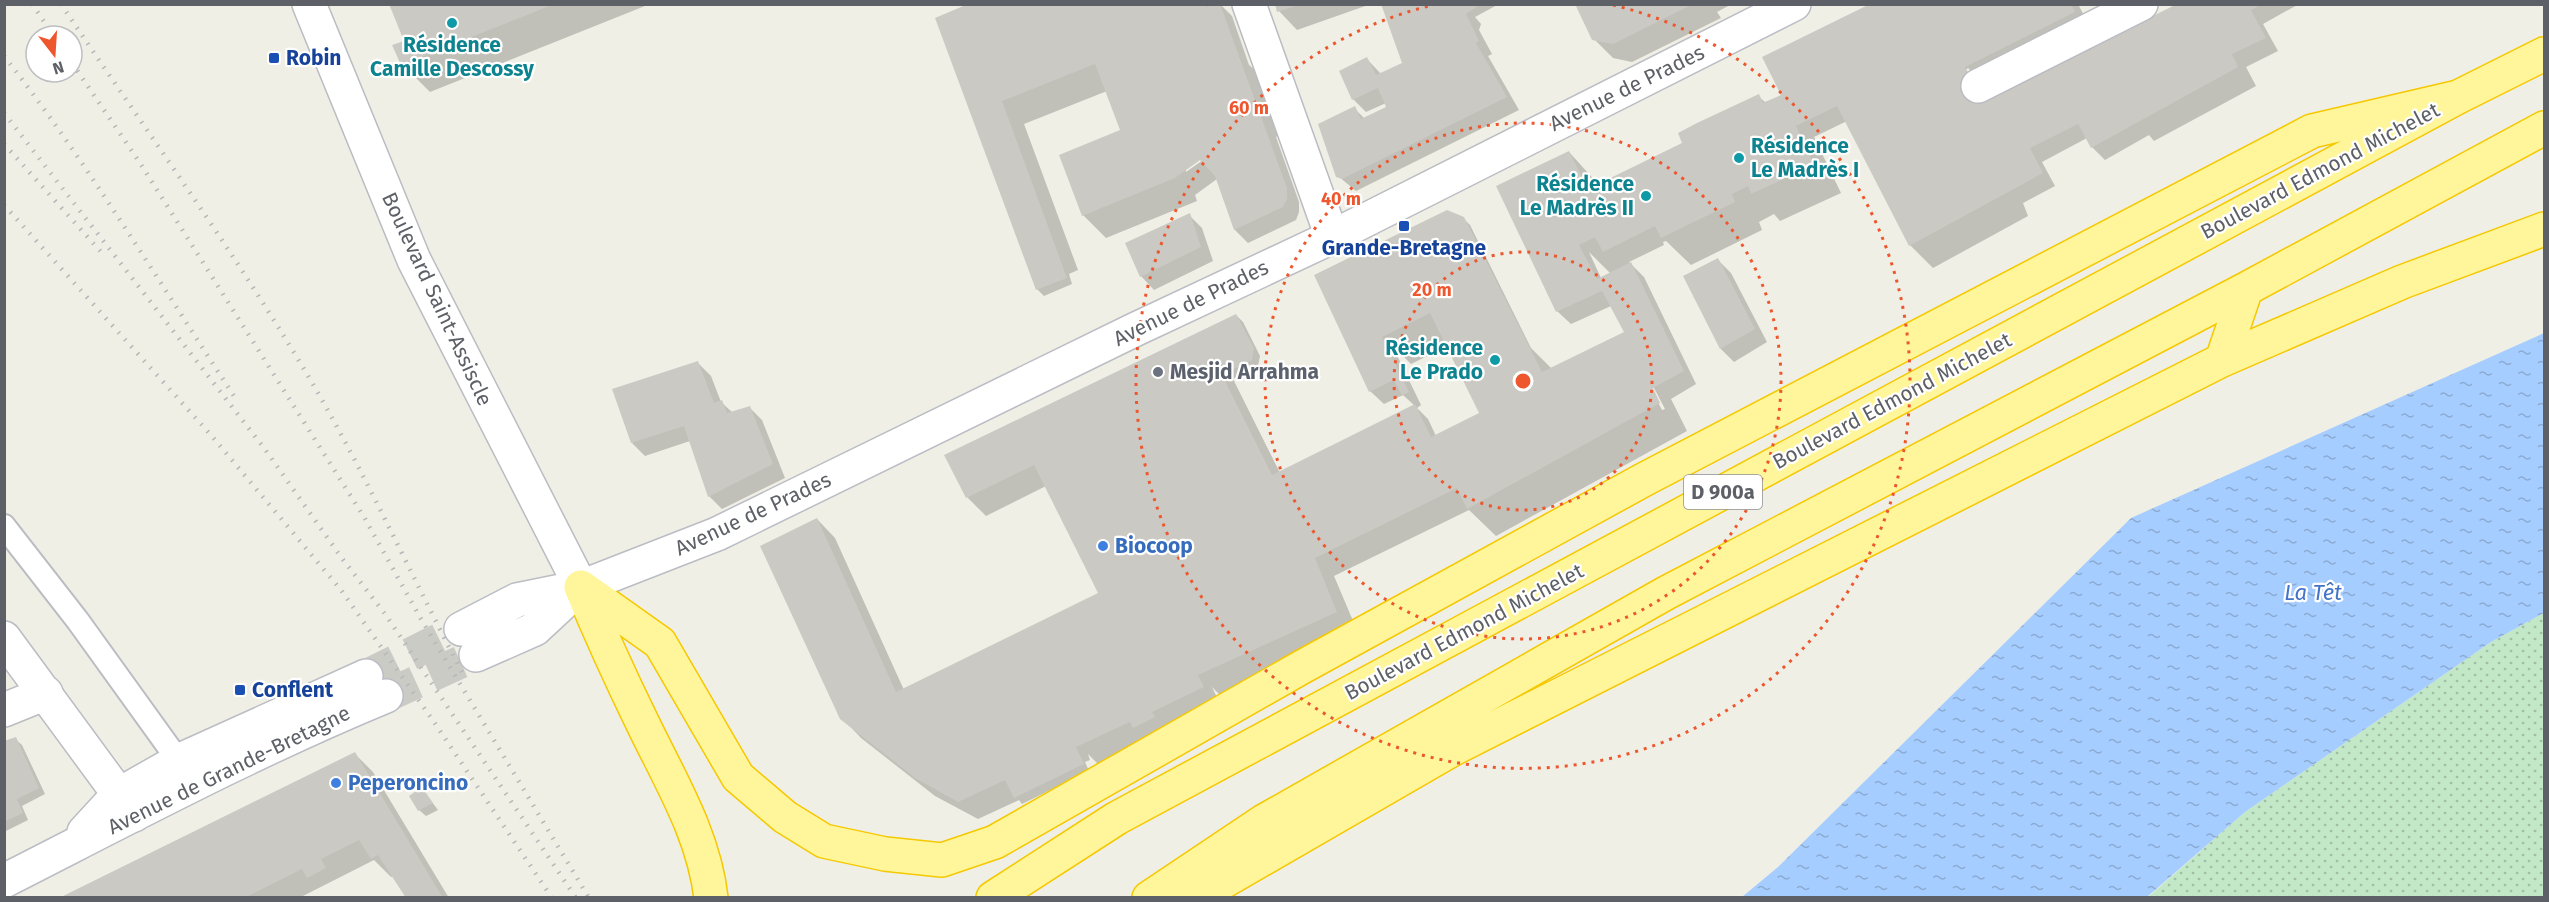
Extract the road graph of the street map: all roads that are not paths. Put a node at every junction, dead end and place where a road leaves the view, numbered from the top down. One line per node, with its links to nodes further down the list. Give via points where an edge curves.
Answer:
1 (309, 4): 15 (main road, Boulevard Saint-Assiscle, via 414,260)
2 (1249, 4): 11 (main road)
3 (1794, 4): 11 (main road, Avenue de Prades)
4 (2141, 4): 5 (main road)
5 (2100, 13): 7 (main road)
6 (2544, 54): 8 (highway, Boulevard Edmond Michelet / D 900a)
7 (1978, 86)
8 (2458, 97): 15 (highway, via 2313,131 1645,479 1292,672 995,842 942,860 885,854 824,841 785,817 738,777 660,644); 25 (highway, Boulevard Edmond Michelet / D 900a, via 1117,818)
9 (2544, 128): 12 (highway, D 900a)
10 (2544, 229): 13 (highway, via 2402,282)
11 (1332, 237): 15 (main road, Avenue de Prades, via 717,534)
12 (2246, 289): 13 (highway); 26 (highway, D 900a, via 1666,593 1264,821)
13 (2223, 360): 27 (highway, via 1453,749)
14 (4, 526): 21 (lane)
15 (581, 587): 17 (main road, via 535,629); 24 (highway, via 616,670 687,813 707,868)
16 (4, 638): 19 (main road)
17 (468, 642)
18 (376, 686): 21 (main road, Avenue de Grande-Bretagne)
19 (46, 693): 20 (main road); 22 (main road)
20 (4, 710)
21 (187, 773): 22 (main road, Avenue de Grande-Bretagne)
22 (126, 805): 23 (main road, Avenue de Grande-Bretagne, via 72,845)
23 (4, 881)
24 (711, 897)
25 (993, 897)
26 (1149, 897)
27 (1195, 897)

